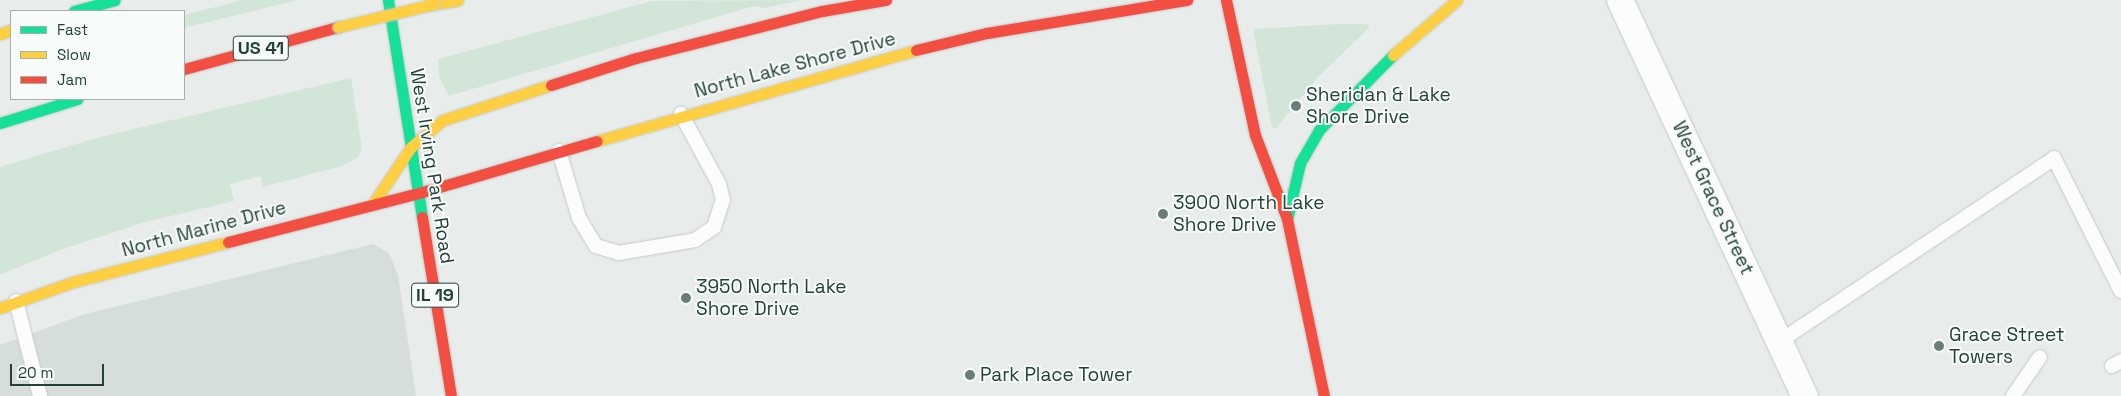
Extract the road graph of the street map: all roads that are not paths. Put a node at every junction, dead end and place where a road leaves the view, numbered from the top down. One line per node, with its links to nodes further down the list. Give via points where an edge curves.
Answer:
1 (115, 0): 9 (main road)
2 (388, 0): 14 (main road, West Irving Park Road / IL 19)
3 (458, 0): 10 (main road, US 41, bridge, via 338,27)
4 (886, 0): 14 (main road, via 822,11 636,58 443,120)
5 (1187, 0): 12 (main road, North Lake Shore Drive, via 987,33)
6 (1226, 0): 18 (main road, via 1255,135)
7 (1457, 0): 18 (main road, via 1382,65 1320,129 1300,163)
8 (1620, 0): 22 (street, West Grace Street)
9 (78, 10)
10 (185, 69)
11 (74, 100): 13 (main road)
12 (681, 114): 15 (main road, North Lake Shore Drive); 15 (lane, via 719,184 723,200 714,227 695,240 619,253 596,246 579,218)
13 (0, 123)
14 (411, 146): 16 (main road, West Irving Park Road / IL 19); 17 (main road)
15 (559, 151): 16 (main road, North Lake Shore Drive)
16 (419, 193): 17 (main road, North Marine Drive); 25 (main road, West Irving Park Road / IL 19)
17 (372, 205): 20 (main road, North Marine Drive, via 73,282)
18 (1287, 219): 26 (main road)
19 (2121, 290): 22 (lane, via 2054,158)
20 (16, 301): 21 (main road, North Marine Drive); 24 (lane, via 35,366)
21 (0, 308)
22 (1780, 341): 27 (street, West Grace Street)
23 (2040, 358): 28 (lane)
24 (40, 396)
25 (450, 396)
26 (1324, 396)
27 (1805, 396)
28 (2013, 396)

